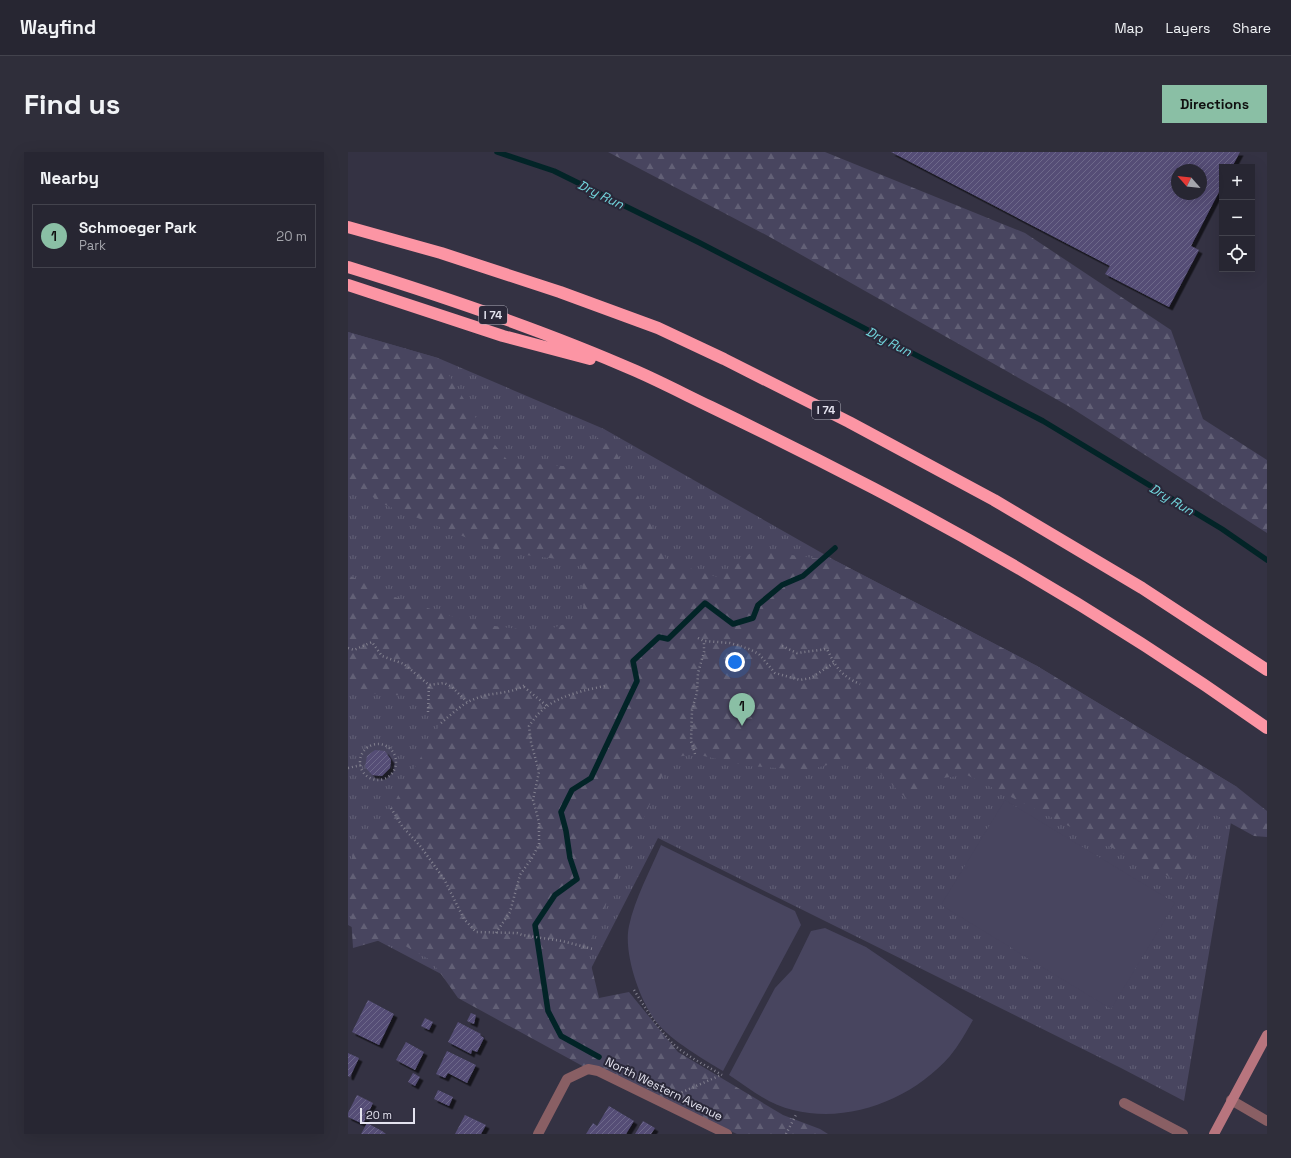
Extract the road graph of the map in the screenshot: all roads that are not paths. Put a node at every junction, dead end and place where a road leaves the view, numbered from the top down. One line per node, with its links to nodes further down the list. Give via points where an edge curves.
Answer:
1 (348, 227): 5 (highway, I 74, via 441,253 560,292 658,328 724,359 849,422 994,500 1142,588)
2 (348, 267): 4 (highway, I 74, via 486,313)
3 (348, 285): 4 (highway, via 503,336)
4 (636, 371): 6 (highway, I 74, via 828,463 972,541 1137,640)
5 (1267, 670)
6 (1267, 728)
7 (1267, 1035): 8 (main road)
8 (1231, 1100): 10 (street); 14 (main road)
9 (1124, 1103): 13 (street)
10 (1267, 1121)
11 (538, 1134): 12 (street, North Western Avenue, via 567,1079 588,1069 598,1071)
12 (727, 1134)
13 (1183, 1134)
14 (1214, 1134)

